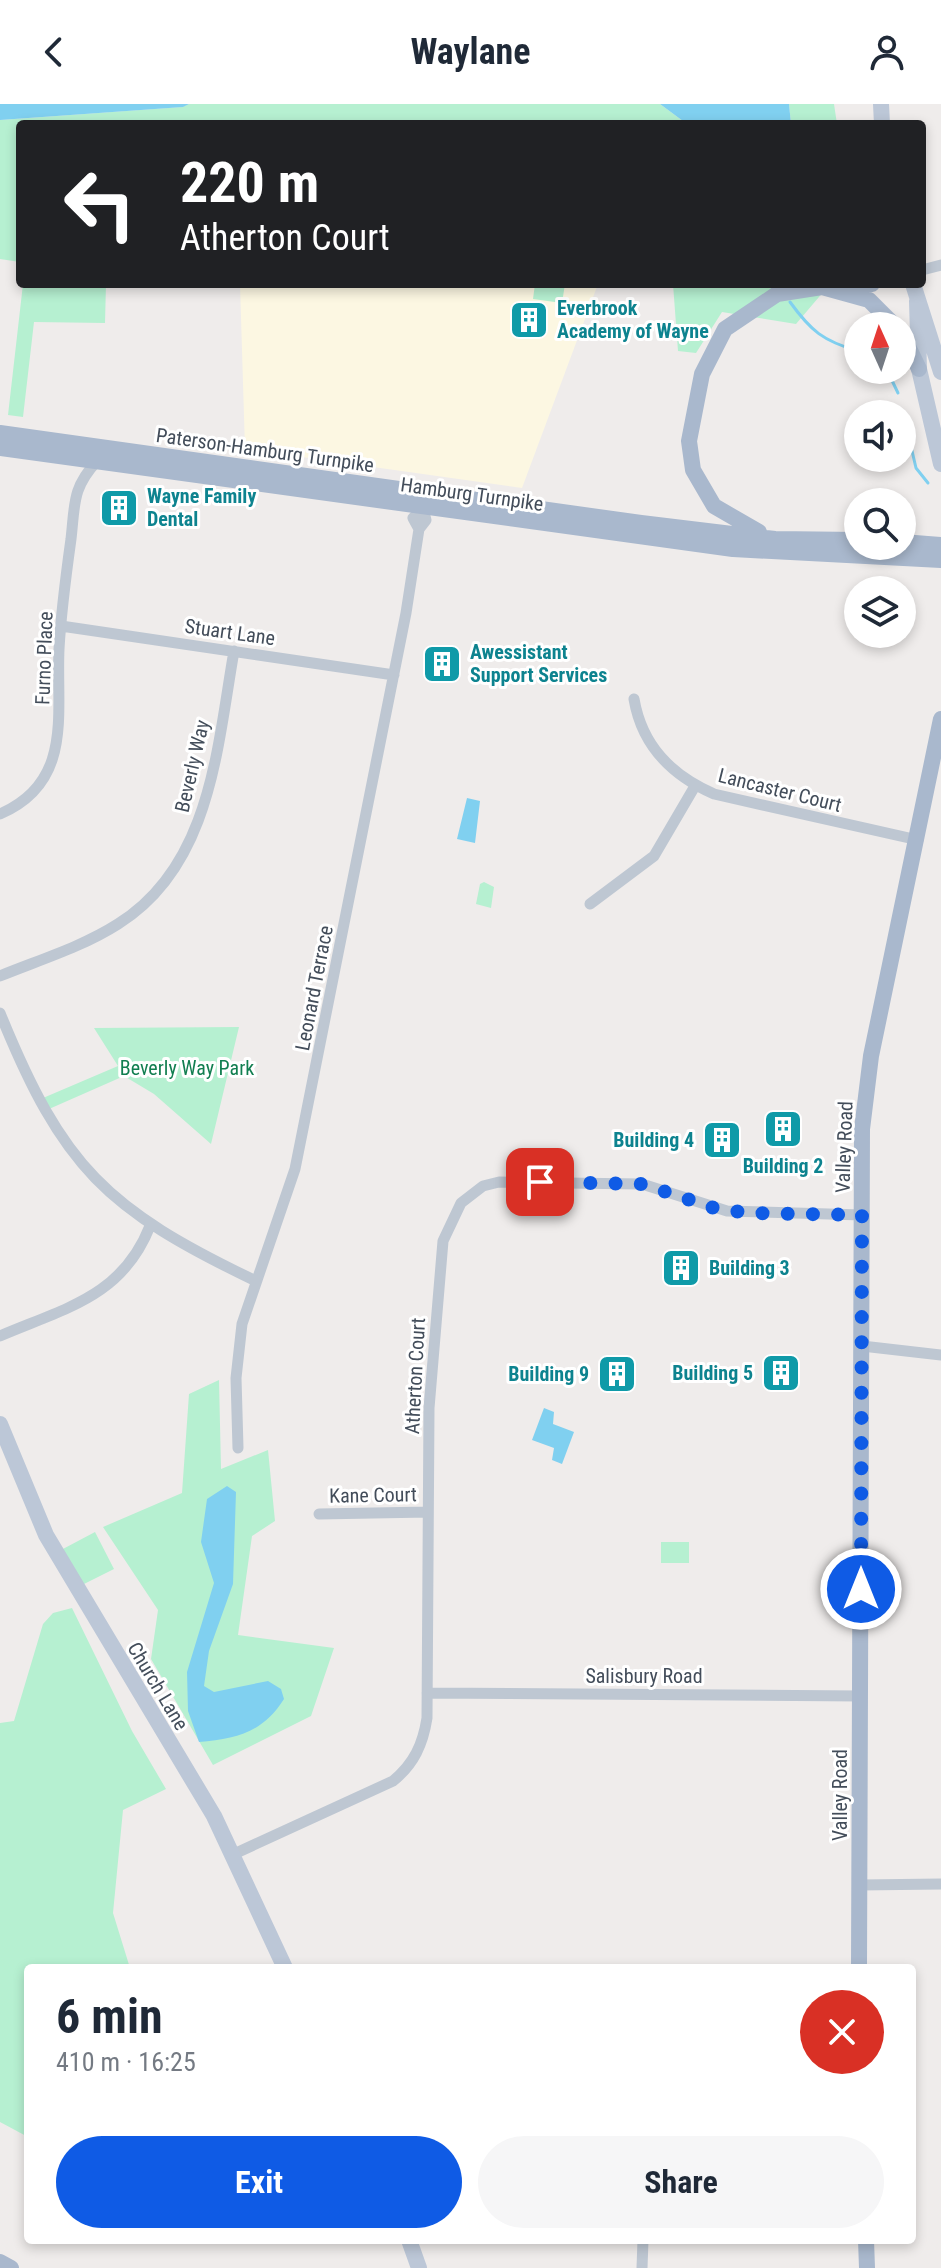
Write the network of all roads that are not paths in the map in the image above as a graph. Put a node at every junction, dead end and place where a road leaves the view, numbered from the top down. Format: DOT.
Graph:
graph roads {
  1 [pos="816,288"];
  2 [pos="826,288"];
  3 [pos="914,288"];
  4 [pos="917,301"];
  5 [pos="881,312"];
  6 [pos="916,363"];
  7 [pos="919,369"];
  8 [pos="941,372"];
  9 [pos="0,433"];
  10 [pos="0,448"];
  11 [pos="65,457"];
  12 [pos="97,461"];
  13 [pos="941,464"];
  14 [pos="79,481"];
  15 [pos="423,508"];
  16 [pos="775,539"];
  17 [pos="844,540"];
  18 [pos="916,543"];
  19 [pos="941,545"];
  20 [pos="941,560"];
  21 [pos="61,626"];
  22 [pos="234,651"];
  23 [pos="394,675"];
  24 [pos="634,699"];
  25 [pos="941,719"];
  26 [pos="935,774"];
  27 [pos="695,786"];
  28 [pos="941,791"];
  29 [pos="925,801"];
  30 [pos="0,814"];
  31 [pos="918,840"];
  32 [pos="590,904"];
  33 [pos="0,976"];
  34 [pos="0,1013"];
  35 [pos="862,1215"];
  36 [pos="150,1226"];
  37 [pos="256,1281"];
  38 [pos="0,1336"];
  39 [pos="862,1346"];
  40 [pos="941,1355"];
  41 [pos="0,1424"];
  42 [pos="238,1448"];
  43 [pos="428,1512"];
  44 [pos="319,1514"];
  45 [pos="427,1693"];
  46 [pos="860,1696"];
  47 [pos="234,1854"];
  48 [pos="941,1884"];
  49 [pos="860,1885"];
  50 [pos="283,1964"];
  51 [pos="859,1964"];
  52 [pos="410,2244"];
  53 [pos="643,2244"];
  54 [pos="866,2244"];
  55 [pos="0,2262"];
  56 [pos="11,2268"];
  57 [pos="419,2268"];
  58 [pos="642,2268"];
  59 [pos="867,2268"];
  1 -- 16 [label="main road"];
  2 -- 5 [label="main road"];
  3 -- 4 [label="street"];
  4 -- 7 [label="street"];
  4 -- 8 [label="street"];
  6 -- 7 [label="main road"];
  7 -- 13 [label="street"];
  9 -- 16 [label="main road, Paterson-Hamburg Turnpike"];
  10 -- 11 [label="main road, Hamburg Turnpike"];
  11 -- 12 [label="main road, Hamburg Turnpike"];
  11 -- 14 [label="street"];
  12 -- 14 [label="street"];
  12 -- 15 [label="main road, Hamburg Turnpike"];
  14 -- 21 [label="street, Furno Place"];
  15 -- 20 [label="main road, Hamburg Turnpike"];
  15 -- 23 [label="street, Leonard Terrace"];
  16 -- 17 [label="main road, Paterson-Hamburg Turnpike"];
  18 -- 19 [label="main road"];
  21 -- 22 [label="street, Stuart Lane"];
  21 -- 30 [label="street, Furno Place"];
  22 -- 23 [label="street, Stuart Lane"];
  22 -- 33 [label="street, Beverly Way"];
  23 -- 37 [label="street, Leonard Terrace"];
  24 -- 27 [label="street, Lancaster Court"];
  25 -- 26 [label="main road, Valley Road"];
  26 -- 29 [label="main road, Valley Road"];
  27 -- 31 [label="street, Lancaster Court"];
  27 -- 32 [label="street"];
  28 -- 29 [label="main road"];
  29 -- 31 [label="main road, Valley Road"];
  31 -- 35 [label="main road, Valley Road"];
  34 -- 36 [label="street"];
  35 -- 39 [label="main road, Valley Road"];
  35 -- 43 [label="street, Atherton Court"];
  36 -- 37 [label="street"];
  36 -- 38 [label="street"];
  37 -- 42 [label="street, Leonard Terrace"];
  39 -- 40 [label="street"];
  39 -- 46 [label="main road, Valley Road"];
  41 -- 47 [label="street, Church Lane"];
  43 -- 44 [label="street, Kane Court"];
  43 -- 45 [label="street, Atherton Court"];
  45 -- 46 [label="street, Salisbury Road"];
  45 -- 47 [label="street, Atherton Court"];
  46 -- 49 [label="main road, Valley Road"];
  47 -- 50 [label="street, Church Lane"];
  48 -- 49 [label="street"];
  49 -- 51 [label="main road, Valley Road"];
  52 -- 57 [label="street"];
  53 -- 58 [label="street"];
  54 -- 59 [label="main road"];
  55 -- 56 [label="main road"];
}
